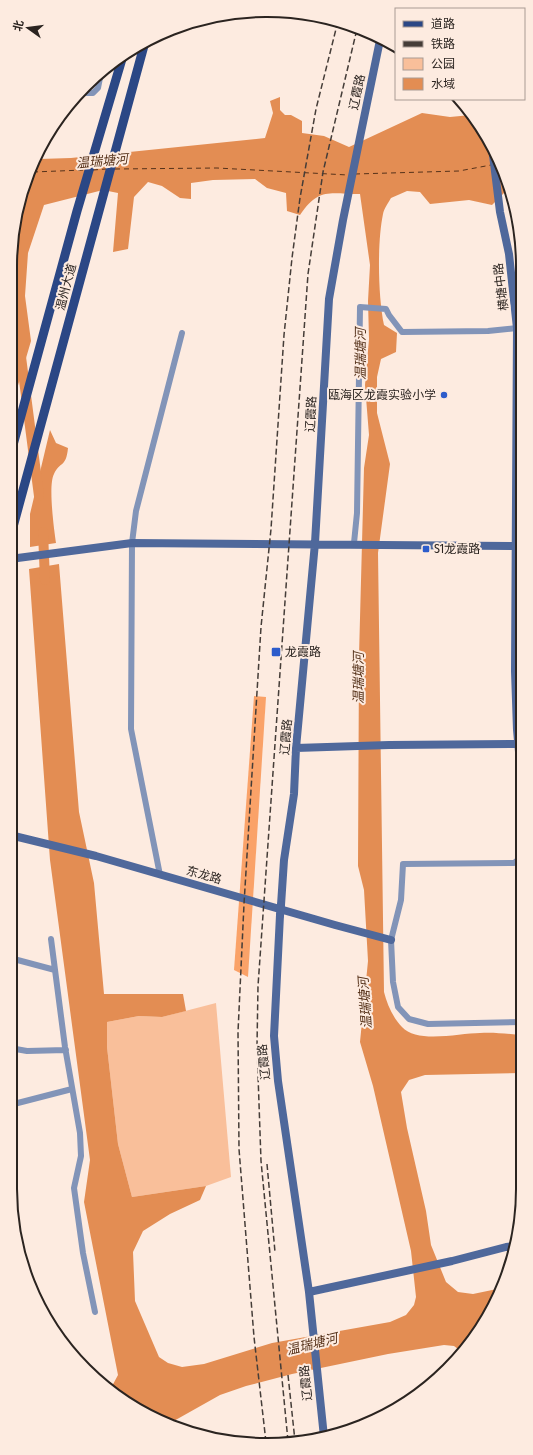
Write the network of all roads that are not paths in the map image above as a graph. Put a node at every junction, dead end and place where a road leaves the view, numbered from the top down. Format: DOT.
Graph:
graph roads {
  1 [pos="379,44"];
  2 [pos="143,50"];
  3 [pos="120,65"];
  4 [pos="99,81"];
  5 [pos="87,93"];
  6 [pos="494,165"];
  7 [pos="516,306"];
  8 [pos="516,328"];
  9 [pos="182,334"];
  10 [pos="17,431"];
  11 [pos="17,513"];
  12 [pos="132,543"];
  13 [pos="315,543"];
  14 [pos="354,544"];
  15 [pos="516,546"];
  16 [pos="17,558"];
  17 [pos="516,640"];
  18 [pos="516,684"];
  19 [pos="296,748"];
  20 [pos="516,748"];
  21 [pos="17,837"];
  22 [pos="516,862"];
  23 [pos="160,874"];
  24 [pos="51,939"];
  25 [pos="389,939"];
  26 [pos="17,960"];
  27 [pos="55,970"];
  28 [pos="516,1022"];
  29 [pos="17,1049"];
  30 [pos="66,1050"];
  31 [pos="72,1089"];
  32 [pos="17,1103"];
  33 [pos="509,1247"];
  34 [pos="309,1292"];
  35 [pos="95,1312"];
  36 [pos="323,1431"];
  1 -- 13 [label="street, 辽霞路"];
  2 -- 11 [label="main road, 温州大道"];
  3 -- 10 [label="main road, 温州大道"];
  4 -- 5 [label="street"];
  6 -- 7 [label="street, 横塘中路"];
  8 -- 14 [label="street"];
  9 -- 12 [label="street"];
  12 -- 13 [label="street"];
  12 -- 16 [label="street"];
  12 -- 23 [label="street"];
  13 -- 14 [label="street"];
  13 -- 19 [label="street, 辽霞路"];
  14 -- 15 [label="street"];
  17 -- 18 [label="street, 横塘中路"];
  19 -- 20 [label="street"];
  19 -- 34 [label="street, 辽霞路, bridge"];
  21 -- 23 [label="street, 东龙路"];
  22 -- 25 [label="street"];
  23 -- 25 [label="street, 东龙路"];
  24 -- 27 [label="street"];
  25 -- 28 [label="street"];
  26 -- 27 [label="street"];
  27 -- 30 [label="street"];
  29 -- 30 [label="street"];
  30 -- 31 [label="street"];
  31 -- 32 [label="street"];
  31 -- 35 [label="street"];
  33 -- 34 [label="street"];
  34 -- 36 [label="street, 辽霞路"];
}
